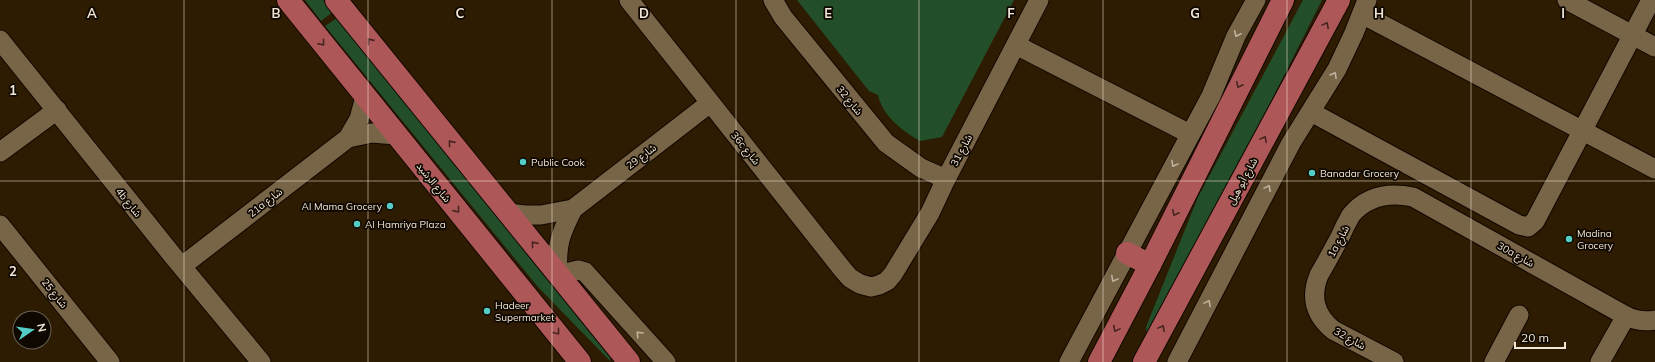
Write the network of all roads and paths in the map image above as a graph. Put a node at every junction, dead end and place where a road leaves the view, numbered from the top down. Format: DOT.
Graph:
graph roads {
  1 [pos="288,0"];
  2 [pos="336,0"];
  3 [pos="629,0"];
  4 [pos="773,0"];
  5 [pos="1039,0"];
  6 [pos="1256,0"];
  7 [pos="1283,0"];
  8 [pos="1339,0"];
  9 [pos="1567,0"];
  10 [pos="1651,0"];
  11 [pos="1365,7"];
  12 [pos="1632,35"];
  13 [pos="0,40"];
  14 [pos="1016,45"];
  15 [pos="1655,47"];
  16 [pos="365,97"];
  17 [pos="710,103"];
  18 [pos="57,110"];
  19 [pos="1311,112"];
  20 [pos="1582,130"];
  21 [pos="1190,134"];
  22 [pos="396,135"];
  23 [pos="348,138"];
  24 [pos="0,152"];
  25 [pos="1655,169"];
  26 [pos="946,179"];
  27 [pos="1385,194"];
  28 [pos="573,209"];
  29 [pos="508,213"];
  30 [pos="0,225"];
  31 [pos="1127,253"];
  32 [pos="1150,265"];
  33 [pos="182,266"];
  34 [pos="558,274"];
  35 [pos="871,287"];
  36 [pos="1315,305"];
  37 [pos="1518,315"];
  38 [pos="1626,316"];
  39 [pos="1650,321"];
  40 [pos="110,362"];
  41 [pos="261,362"];
  42 [pos="580,362"];
  43 [pos="629,362"];
  44 [pos="666,362"];
  45 [pos="1069,362"];
  46 [pos="1099,362"];
  47 [pos="1144,362"];
  48 [pos="1177,362"];
  49 [pos="1394,362"];
  50 [pos="1494,362"];
  51 [pos="1600,362"];
  1 -- 16 [label="main road, شارع الرشيد, one-way"];
  29 -- 2 [label="main road, one-way"];
  3 -- 17 [label="street, 36c شارع"];
  4 -- 26 [label="street, شارع 32"];
  5 -- 14 [label="street, شارع 31"];
  6 -- 21 [label="street, one-way"];
  7 -- 32 [label="main road, one-way"];
  47 -- 8 [label="main road, شارع أبو هيل, one-way"];
  9 -- 12 [label="street"];
  10 -- 12 [label="street"];
  19 -- 11 [label="street, one-way"];
  11 -- 20 [label="street"];
  12 -- 15 [label="street"];
  12 -- 20 [label="street"];
  13 -- 18 [label="street, 4b شارع"];
  14 -- 21 [label="street"];
  14 -- 26 [label="street, شارع 31"];
  16 -- 22 [label="main road, شارع الرشيد"];
  16 -- 23 [label="street, 21a شارع"];
  17 -- 28 [label="street, شارع 29"];
  17 -- 35 [label="street, 36c شارع"];
  18 -- 24 [label="street"];
  18 -- 33 [label="street, 4b شارع"];
  19 -- 20 [label="street"];
  48 -- 19 [label="street, one-way"];
  20 -- 25 [label="street"];
  21 -- 31 [label="street, one-way"];
  22 -- 23 [label="street, 21a شارع"];
  22 -- 42 [label="main road, شارع الرشيد, one-way"];
  23 -- 33 [label="street, 21a شارع"];
  26 -- 35 [label="street, شارع 31"];
  27 -- 36 [label="street, 1a شارع"];
  27 -- 38 [label="street, 30a شارع"];
  28 -- 29 [label="street, شارع 29"];
  28 -- 34 [label="street, شارع 29"];
  34 -- 29 [label="main road, one-way"];
  30 -- 40 [label="street, شارع 25"];
  31 -- 32 [label="main road"];
  31 -- 45 [label="street, one-way"];
  32 -- 46 [label="main road, one-way"];
  33 -- 41 [label="street, 4b شارع"];
  34 -- 43 [label="main road"];
  44 -- 34 [label="street, one-way"];
  36 -- 49 [label="street, شارع 32"];
  37 -- 50 [label="street"];
  38 -- 39 [label="street, 30a شارع"];
  38 -- 51 [label="street"];
}
